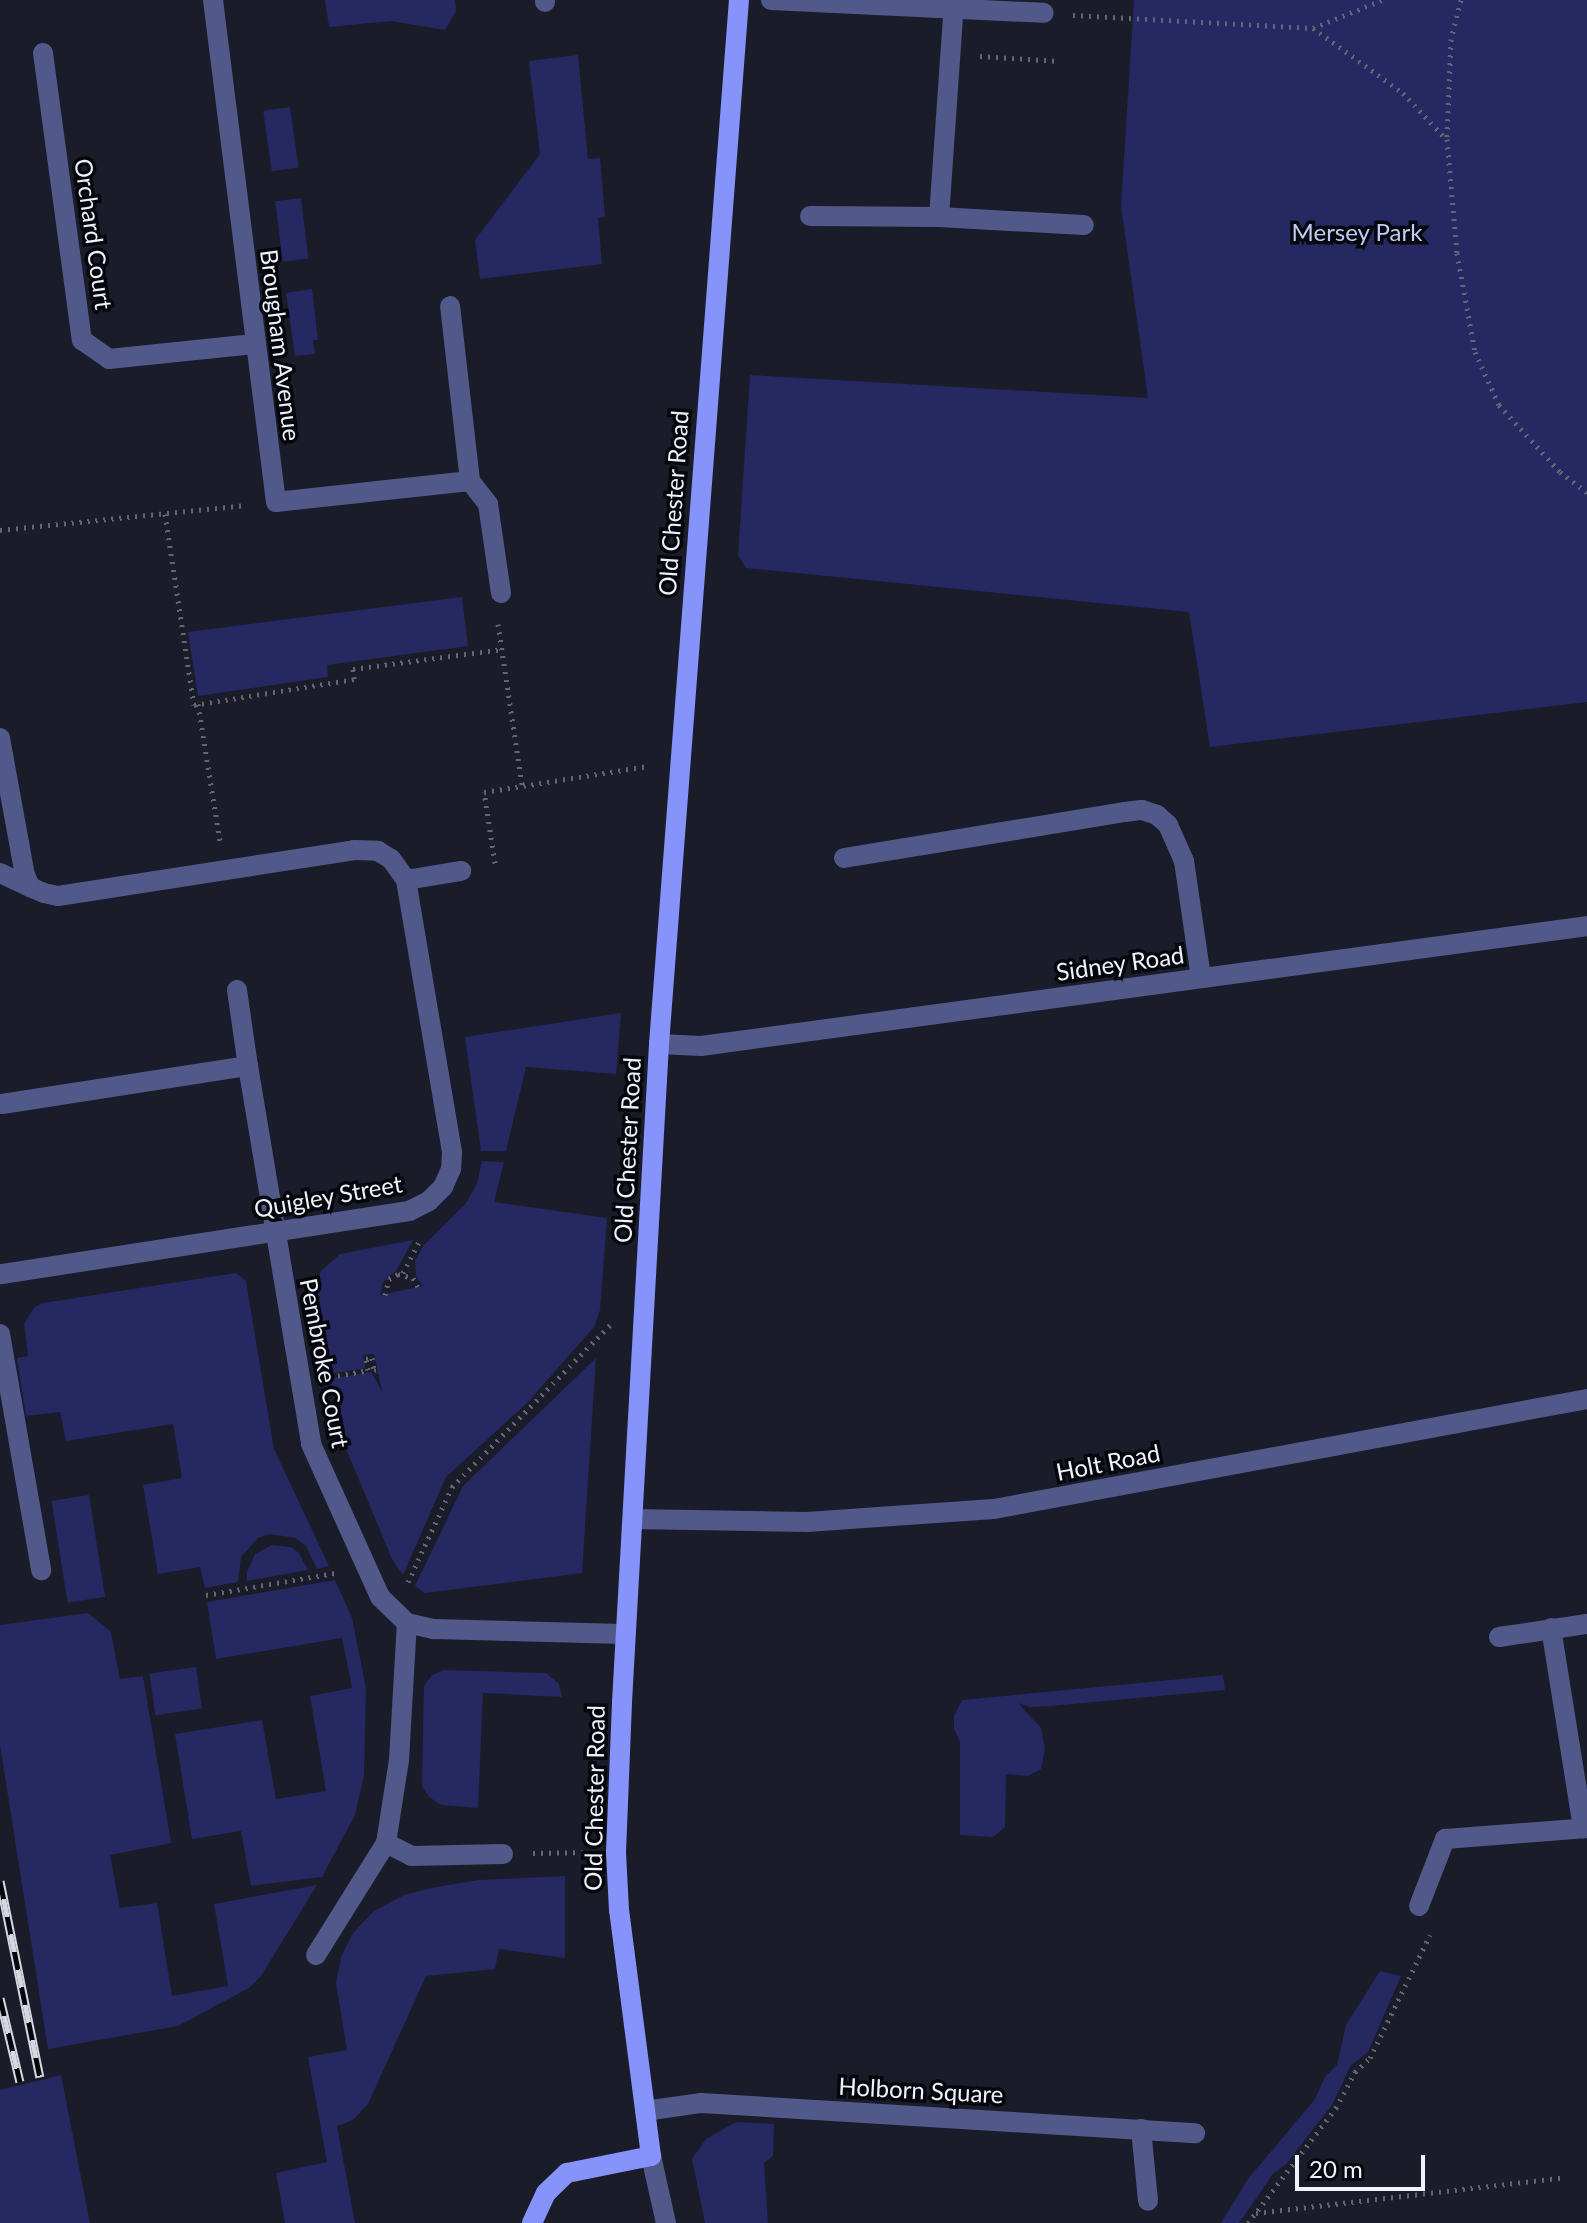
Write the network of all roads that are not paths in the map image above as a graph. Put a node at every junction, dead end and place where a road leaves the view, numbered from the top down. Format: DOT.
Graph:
graph roads {
  1 [pos="213,0"];
  2 [pos="739,0"];
  3 [pos="771,0"];
  4 [pos="953,4"];
  5 [pos="1044,13"];
  6 [pos="43,53"];
  7 [pos="810,216"];
  8 [pos="939,217"];
  9 [pos="1084,225"];
  10 [pos="450,306"];
  11 [pos="254,344"];
  12 [pos="470,481"];
  13 [pos="501,593"];
  14 [pos="0,738"];
  15 [pos="844,858"];
  16 [pos="461,871"];
  17 [pos="0,873"];
  18 [pos="406,880"];
  19 [pos="30,887"];
  20 [pos="1587,926"];
  21 [pos="1201,978"];
  22 [pos="237,990"];
  23 [pos="659,1044"];
  24 [pos="248,1066"];
  25 [pos="2,1104"];
  26 [pos="273,1233"];
  27 [pos="0,1274"];
  28 [pos="0,1334"];
  29 [pos="1587,1399"];
  30 [pos="633,1519"];
  31 [pos="41,1570"];
  32 [pos="400,1618"];
  33 [pos="1587,1624"];
  34 [pos="1551,1628"];
  35 [pos="624,1634"];
  36 [pos="1499,1637"];
  37 [pos="1585,1828"];
  38 [pos="386,1843"];
  39 [pos="503,1854"];
  40 [pos="1419,1906"];
  41 [pos="316,1955"];
  42 [pos="645,2111"];
  43 [pos="1141,2129"];
  44 [pos="1195,2133"];
  45 [pos="651,2156"];
  46 [pos="1148,2201"];
  47 [pos="532,2223"];
  48 [pos="666,2223"];
  1 -- 11 [label="street, Brougham Avenue"];
  2 -- 23 [label="main road, Old Chester Road"];
  3 -- 4 [label="street"];
  4 -- 5 [label="street"];
  4 -- 8 [label="street"];
  6 -- 11 [label="street, Orchard Court"];
  7 -- 8 [label="street"];
  8 -- 9 [label="street"];
  10 -- 12 [label="street"];
  11 -- 12 [label="street, Brougham Avenue"];
  12 -- 13 [label="street"];
  14 -- 19 [label="street"];
  15 -- 21 [label="street"];
  16 -- 18 [label="street"];
  17 -- 19 [label="street"];
  18 -- 19 [label="street"];
  18 -- 26 [label="street, Quigley Street"];
  20 -- 21 [label="street, Sidney Road"];
  21 -- 23 [label="street, Sidney Road"];
  22 -- 24 [label="street, Pembroke Court"];
  23 -- 30 [label="main road, Old Chester Road"];
  24 -- 25 [label="street"];
  24 -- 26 [label="street, Pembroke Court"];
  26 -- 27 [label="street, Quigley Street"];
  26 -- 32 [label="street, Pembroke Court"];
  28 -- 31 [label="street"];
  29 -- 30 [label="street, Holt Road"];
  30 -- 35 [label="main road, Old Chester Road"];
  32 -- 35 [label="street"];
  32 -- 38 [label="street"];
  33 -- 34 [label="street"];
  34 -- 36 [label="street"];
  34 -- 37 [label="street"];
  35 -- 42 [label="main road, Old Chester Road"];
  37 -- 40 [label="street"];
  38 -- 39 [label="street"];
  38 -- 41 [label="street"];
  42 -- 43 [label="street, Holborn Square"];
  42 -- 45 [label="main road, Old Chester Road"];
  43 -- 44 [label="street, Holborn Square"];
  43 -- 46 [label="street"];
  45 -- 47 [label="main road"];
  45 -- 48 [label="street"];
}
